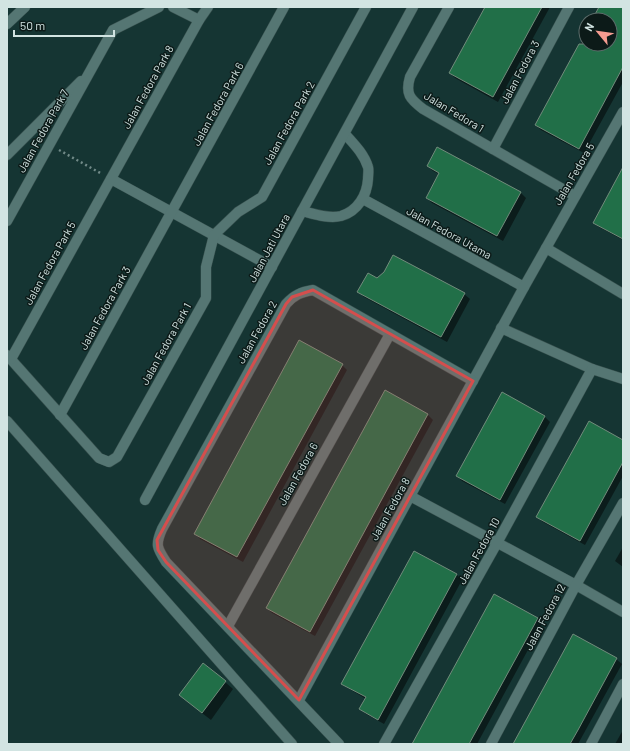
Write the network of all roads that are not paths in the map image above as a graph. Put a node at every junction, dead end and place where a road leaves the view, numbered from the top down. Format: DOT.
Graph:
graph roads {
  1 [pos="25,7"];
  2 [pos="159,7"];
  3 [pos="173,7"];
  4 [pos="208,7"];
  5 [pos="284,7"];
  6 [pos="366,7"];
  7 [pos="413,7"];
  8 [pos="449,7"];
  9 [pos="569,7"];
  10 [pos="199,20"];
  11 [pos="7,24"];
  12 [pos="89,73"];
  13 [pos="623,112"];
  14 [pos="345,134"];
  15 [pos="493,149"];
  16 [pos="7,155"];
  17 [pos="111,179"];
  18 [pos="575,196"];
  19 [pos="363,199"];
  20 [pos="302,211"];
  21 [pos="172,212"];
  22 [pos="7,221"];
  23 [pos="214,235"];
  24 [pos="546,248"];
  25 [pos="272,267"];
  26 [pos="524,288"];
  27 [pos="623,294"];
  28 [pos="501,328"];
  29 [pos="390,334"];
  30 [pos="9,357"];
  31 [pos="592,369"];
  32 [pos="623,379"];
  33 [pos="473,381"];
  34 [pos="60,415"];
  35 [pos="7,421"];
  36 [pos="410,496"];
  37 [pos="145,500"];
  38 [pos="623,503"];
  39 [pos="497,542"];
  40 [pos="576,585"];
  41 [pos="623,612"];
  42 [pos="228,626"];
  43 [pos="623,684"];
  44 [pos="299,700"];
  45 [pos="292,744"];
  46 [pos="340,744"];
  47 [pos="384,744"];
  48 [pos="491,744"];
  49 [pos="591,744"];
  1 -- 11 [label="street"];
  2 -- 12 [label="street, Jalan Fedora Park 7"];
  3 -- 10 [label="street"];
  4 -- 10 [label="street, Jalan Fedora Park 8"];
  5 -- 21 [label="street, Jalan Fedora Park 6"];
  6 -- 23 [label="street, Jalan Fedora Park 2"];
  7 -- 14 [label="street, Jalan Jati Utara"];
  8 -- 15 [label="street, Jalan Fedora 1"];
  9 -- 15 [label="street, Jalan Fedora 3"];
  10 -- 17 [label="street, Jalan Fedora Park 8"];
  12 -- 16 [label="street, Jalan Fedora Park 7"];
  12 -- 22 [label="street, Jalan Fedora Park 7"];
  13 -- 18 [label="street, Jalan Fedora 5"];
  14 -- 19 [label="street"];
  14 -- 20 [label="street, Jalan Jati Utara"];
  15 -- 18 [label="street, Jalan Fedora 1"];
  17 -- 21 [label="street"];
  17 -- 30 [label="street, Jalan Fedora Park 5"];
  18 -- 24 [label="street, Jalan Fedora 5"];
  19 -- 20 [label="street"];
  19 -- 26 [label="street, Jalan Fedora Utama"];
  20 -- 25 [label="street, Jalan Jati Utara"];
  21 -- 23 [label="street"];
  21 -- 34 [label="street, Jalan Fedora Park 3"];
  23 -- 25 [label="street"];
  23 -- 34 [label="street, Jalan Fedora Park 1"];
  24 -- 26 [label="street, Jalan Fedora 5"];
  24 -- 27 [label="street"];
  25 -- 37 [label="street, Jalan Jati Utara"];
  26 -- 28 [label="street, Jalan Fedora 8"];
  28 -- 31 [label="street"];
  28 -- 33 [label="street, Jalan Fedora 8"];
  29 -- 33 [label="street, Jalan Fedora 2"];
  29 -- 42 [label="street, Jalan Fedora 6"];
  29 -- 42 [label="street, Jalan Fedora 2"];
  30 -- 34 [label="street"];
  31 -- 32 [label="street"];
  31 -- 39 [label="street, Jalan Fedora 10"];
  33 -- 36 [label="street, Jalan Fedora 8"];
  35 -- 45 [label="street"];
  36 -- 39 [label="street"];
  36 -- 44 [label="street, Jalan Fedora 8"];
  38 -- 40 [label="street, Jalan Fedora 12"];
  39 -- 40 [label="street"];
  39 -- 47 [label="street, Jalan Fedora 10"];
  40 -- 41 [label="street"];
  40 -- 48 [label="street, Jalan Fedora 12"];
  42 -- 44 [label="street"];
  43 -- 49 [label="street"];
  44 -- 46 [label="street"];
}
